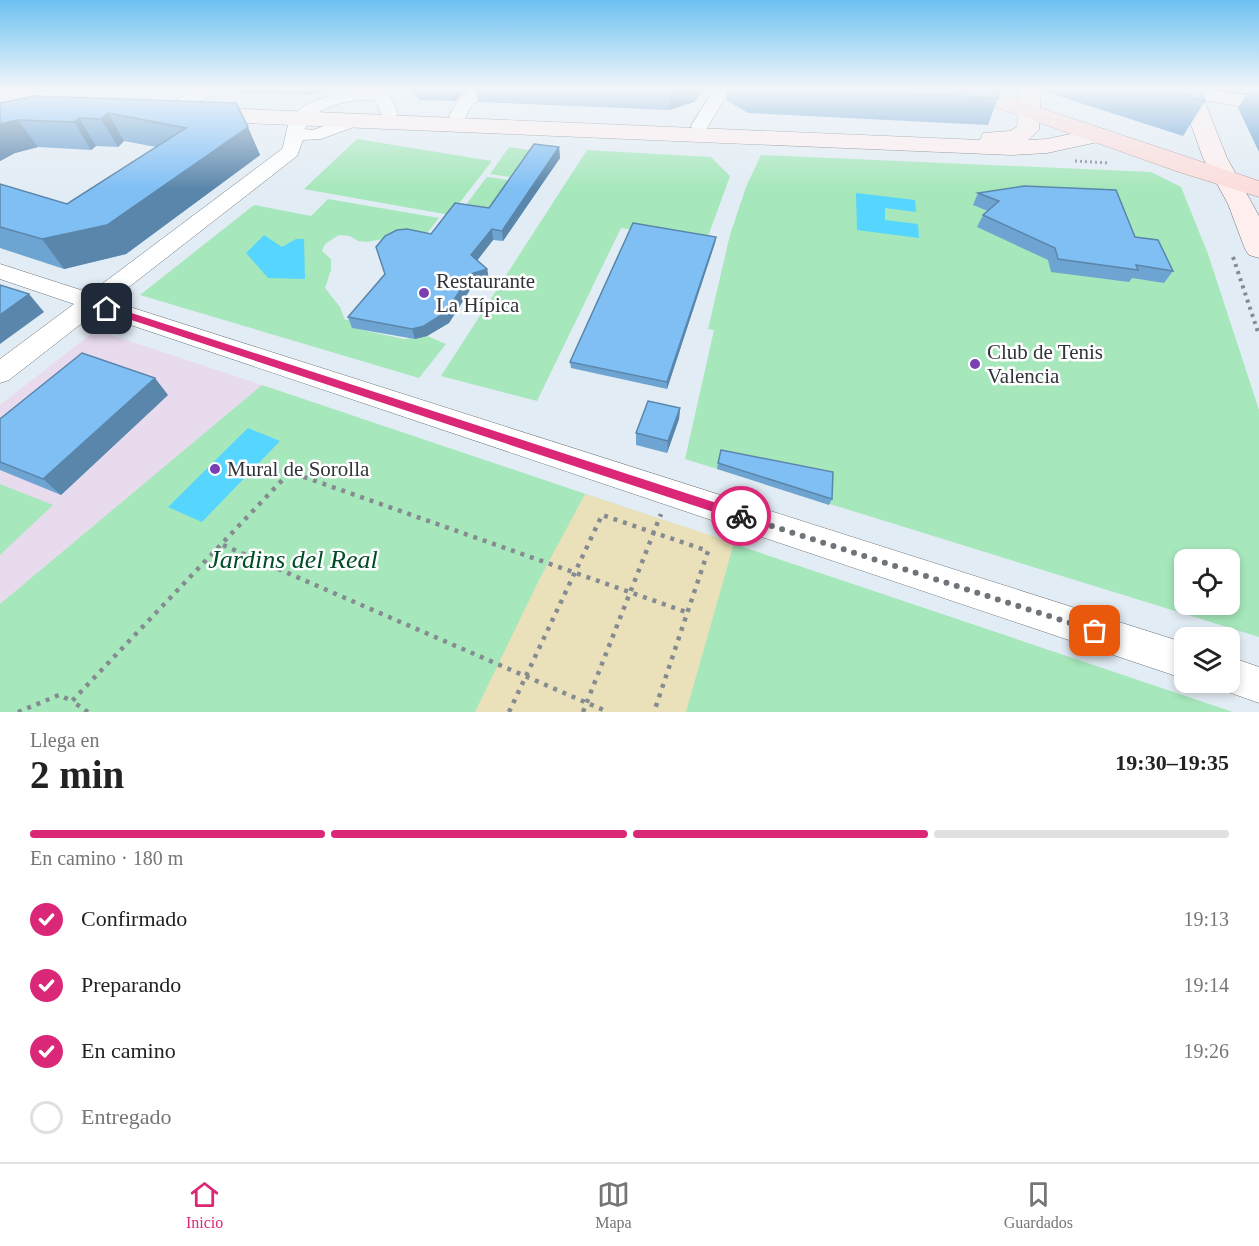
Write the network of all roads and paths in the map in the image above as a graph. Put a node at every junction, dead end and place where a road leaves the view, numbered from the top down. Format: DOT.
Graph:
graph roads {
  1 [pos="302,122"];
  2 [pos="434,122"];
  3 [pos="561,122"];
  4 [pos="702,122"];
  5 [pos="1030,122"];
  6 [pos="1075,122"];
  7 [pos="1093,122"];
  8 [pos="1199,122"];
  9 [pos="700,126"];
  10 [pos="673,129"];
  11 [pos="727,131"];
  12 [pos="1099,135"];
  13 [pos="1221,169"];
  14 [pos="1259,172"];
  15 [pos="1259,189"];
  16 [pos="1259,249"];
  17 [pos="1233,256"];
  18 [pos="0,271"];
  19 [pos="93,303"];
  20 [pos="1259,335"];
  21 [pos="0,373"];
  22 [pos="662,512"];
  23 [pos="654,532"];
  24 [pos="223,545"];
  25 [pos="574,573"];
  26 [pos="630,592"];
  27 [pos="686,612"];
  28 [pos="1174,657"];
  29 [pos="526,676"];
  30 [pos="1240,678"];
  31 [pos="1259,685"];
  32 [pos="72,701"];
  33 [pos="587,703"];
  34 [pos="18,712"];
  35 [pos="88,712"];
  36 [pos="509,712"];
  37 [pos="583,712"];
  38 [pos="608,712"];
  39 [pos="654,712"];
  1 -- 19 [label="street"];
  2 -- 10 [label="street"];
  3 -- 10 [label="street"];
  4 -- 9 [label="street"];
  5 -- 11 [label="street"];
  6 -- 12 [label="main road"];
  7 -- 13 [label="main road"];
  8 -- 13 [label="street"];
  9 -- 10 [label="street"];
  9 -- 11 [label="street"];
  10 -- 11 [label="street"];
  11 -- 12 [label="street"];
  12 -- 13 [label="main road"];
  13 -- 14 [label="main road"];
  13 -- 15 [label="main road"];
  13 -- 16 [label="street"];
  17 -- 20 [label="path"];
  18 -- 19 [label="street"];
  19 -- 21 [label="street"];
  19 -- 28 [label="street"];
  22 -- 23 [label="path"];
  23 -- 25 [label="path"];
  23 -- 26 [label="path"];
  23 -- 27 [label="path"];
  24 -- 25 [label="path"];
  24 -- 29 [label="path"];
  24 -- 32 [label="path"];
  25 -- 26 [label="path"];
  25 -- 29 [label="path"];
  26 -- 27 [label="path"];
  26 -- 33 [label="path"];
  27 -- 39 [label="path"];
  29 -- 33 [label="path"];
  29 -- 36 [label="path"];
  30 -- 31 [label="street"];
  32 -- 34 [label="path"];
  32 -- 35 [label="path"];
  33 -- 37 [label="path"];
  33 -- 38 [label="path"];
}
